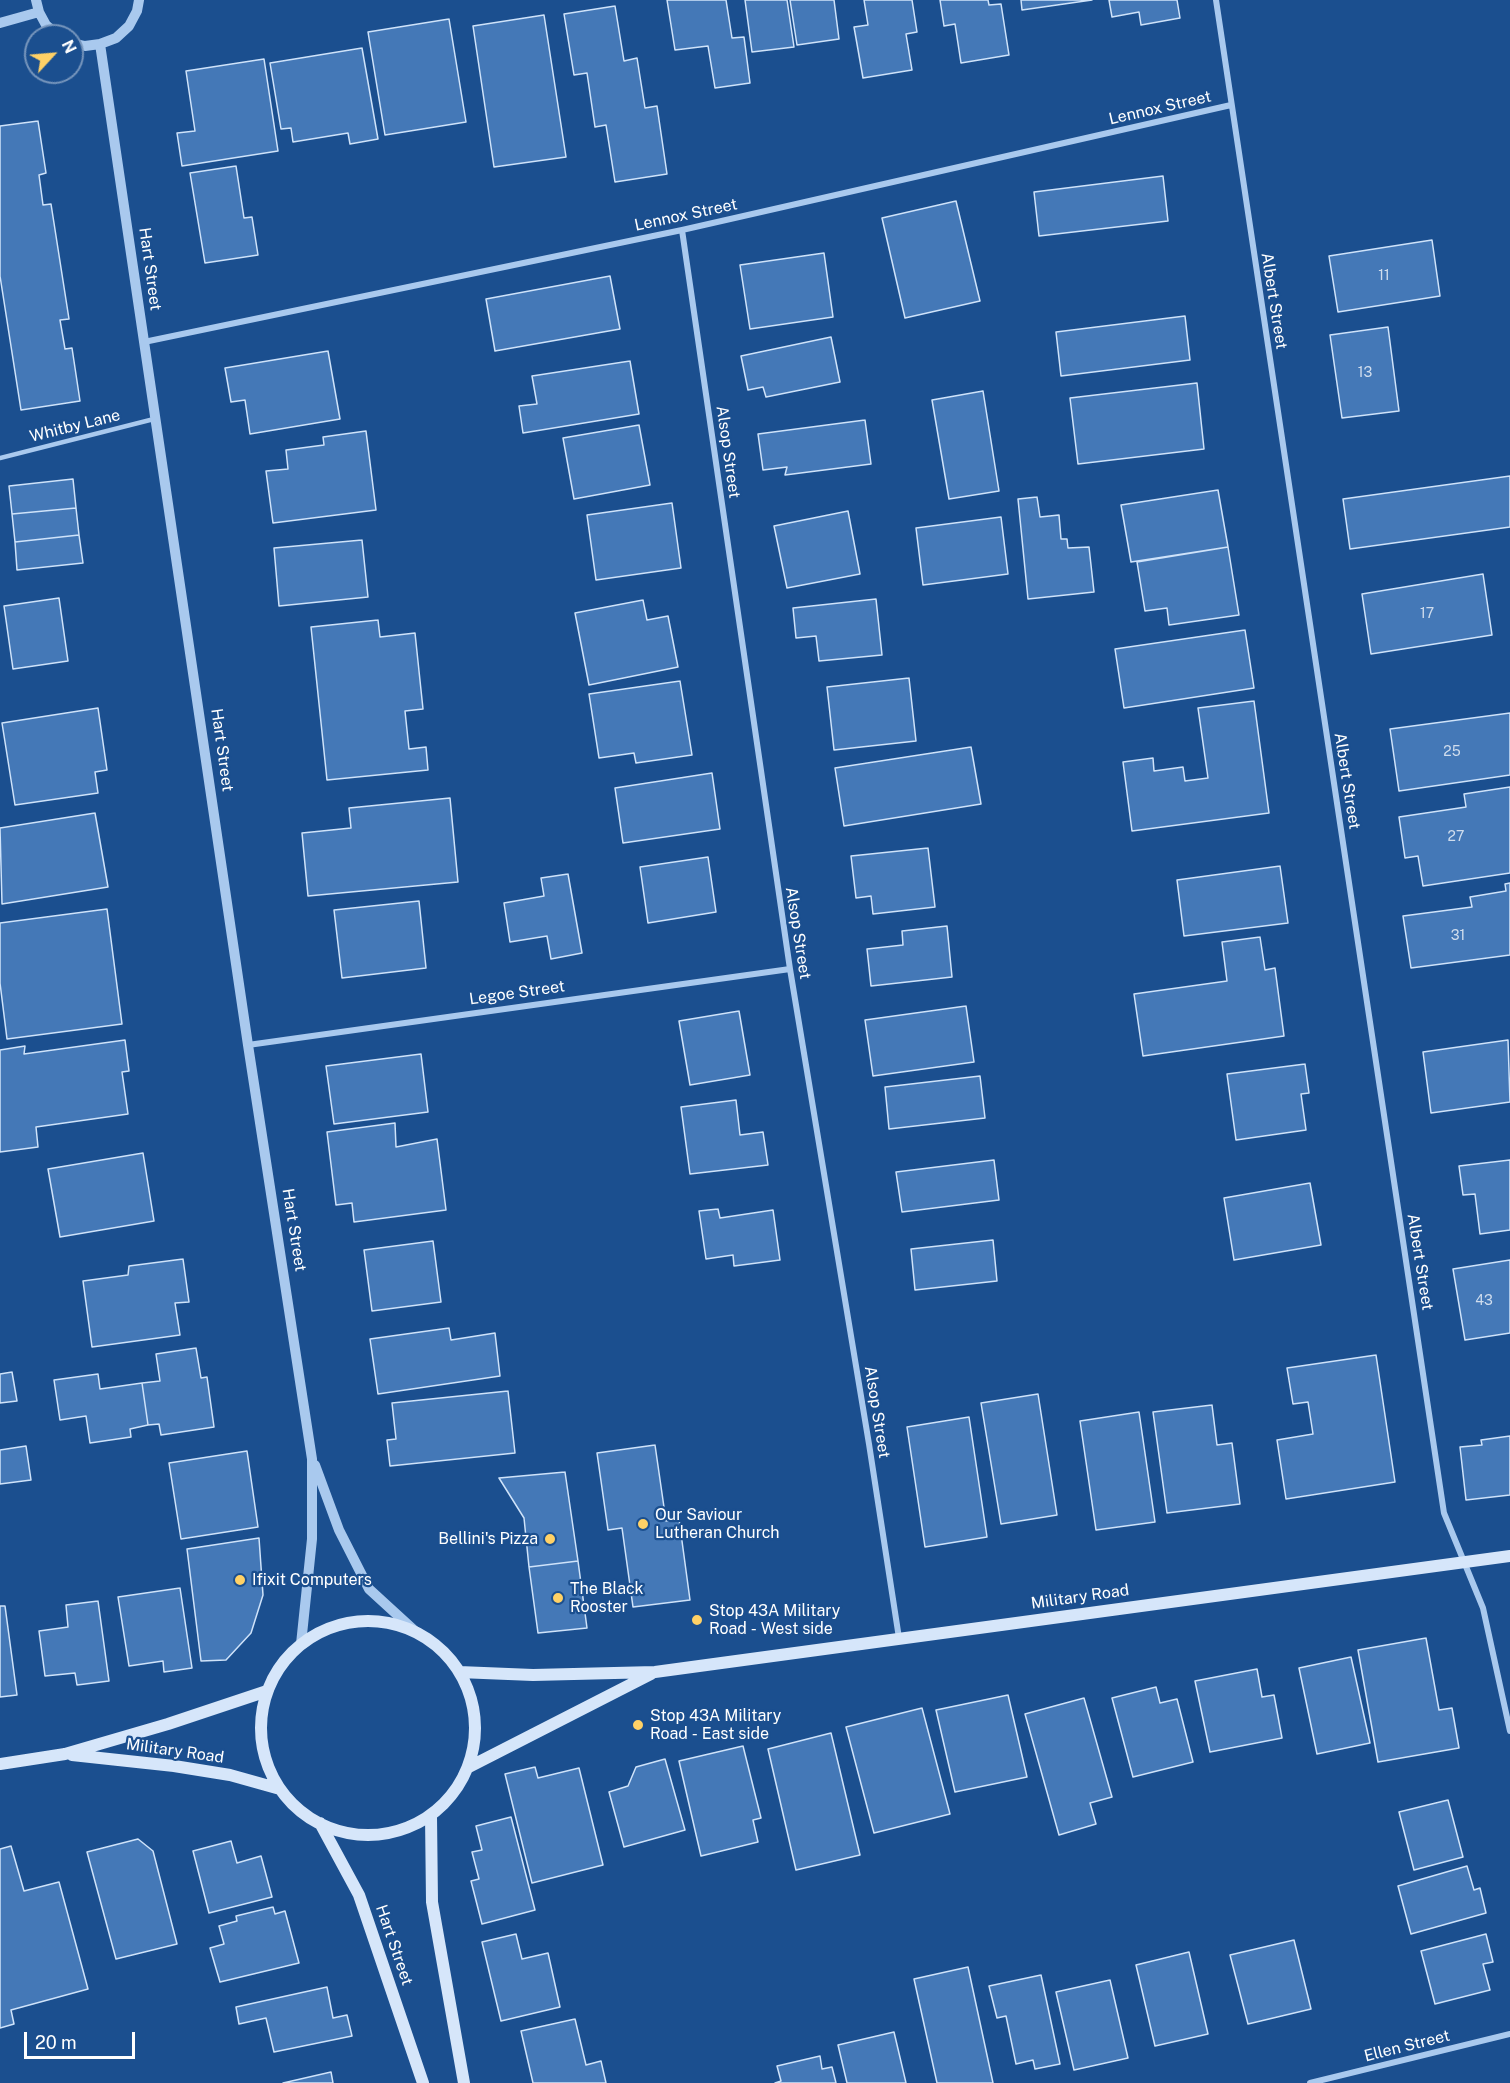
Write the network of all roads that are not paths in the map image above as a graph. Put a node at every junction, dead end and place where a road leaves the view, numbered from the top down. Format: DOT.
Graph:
graph roads {
  1 [pos="36,0"];
  2 [pos="139,0"];
  3 [pos="1216,0"];
  4 [pos="39,12"];
  5 [pos="0,23"];
  6 [pos="45,24"];
  7 [pos="100,44"];
  8 [pos="84,46"];
  9 [pos="1232,105"];
  10 [pos="682,230"];
  11 [pos="144,342"];
  12 [pos="156,418"];
  13 [pos="0,458"];
  14 [pos="790,969"];
  15 [pos="248,1045"];
  16 [pos="312,1459"];
  17 [pos="1510,1556"];
  18 [pos="1465,1562"];
  19 [pos="416,1632"];
  20 [pos="899,1638"];
  21 [pos="301,1644"];
  22 [pos="459,1672"];
  23 [pos="655,1672"];
  24 [pos="267,1691"];
  25 [pos="1510,1731"];
  26 [pos="65,1754"];
  27 [pos="0,1764"];
  28 [pos="468,1767"];
  29 [pos="279,1789"];
  30 [pos="431,1816"];
  31 [pos="320,1823"];
  32 [pos="1510,2034"];
  33 [pos="423,2083"];
  34 [pos="464,2083"];
  35 [pos="1310,2083"];
  1 -- 4 [label="street"];
  2 -- 7 [label="street"];
  3 -- 9 [label="street, Albert Street"];
  4 -- 5 [label="street"];
  4 -- 6 [label="street"];
  7 -- 8 [label="street"];
  7 -- 11 [label="street, Hart Street"];
  9 -- 10 [label="street, Lennox Street"];
  9 -- 18 [label="street, Albert Street"];
  10 -- 11 [label="street, Lennox Street"];
  10 -- 14 [label="street, Alsop Street"];
  11 -- 12 [label="street, Hart Street"];
  12 -- 13 [label="lane, Whitby Lane"];
  12 -- 15 [label="street, Hart Street"];
  14 -- 15 [label="street, Legoe Street"];
  14 -- 20 [label="street, Alsop Street"];
  15 -- 16 [label="street, Hart Street"];
  16 -- 19 [label="street, Hart Street"];
  16 -- 21 [label="street, Hart Street"];
  17 -- 18 [label="main road, Military Road"];
  18 -- 20 [label="main road, Military Road"];
  18 -- 25 [label="street, Albert Street"];
  19 -- 21 [label="main road"];
  19 -- 22 [label="main road"];
  20 -- 23 [label="main road, Military Road"];
  21 -- 24 [label="main road"];
  22 -- 23 [label="main road, Military Road"];
  22 -- 28 [label="main road"];
  23 -- 28 [label="main road, Military Road"];
  24 -- 26 [label="main road, Military Road"];
  24 -- 29 [label="main road"];
  26 -- 27 [label="main road, Military Road"];
  26 -- 29 [label="main road, Military Road"];
  28 -- 30 [label="main road"];
  29 -- 31 [label="main road"];
  30 -- 31 [label="main road"];
  30 -- 34 [label="main road"];
  31 -- 33 [label="main road, Hart Street"];
  32 -- 35 [label="street, Ellen Street"];
}
